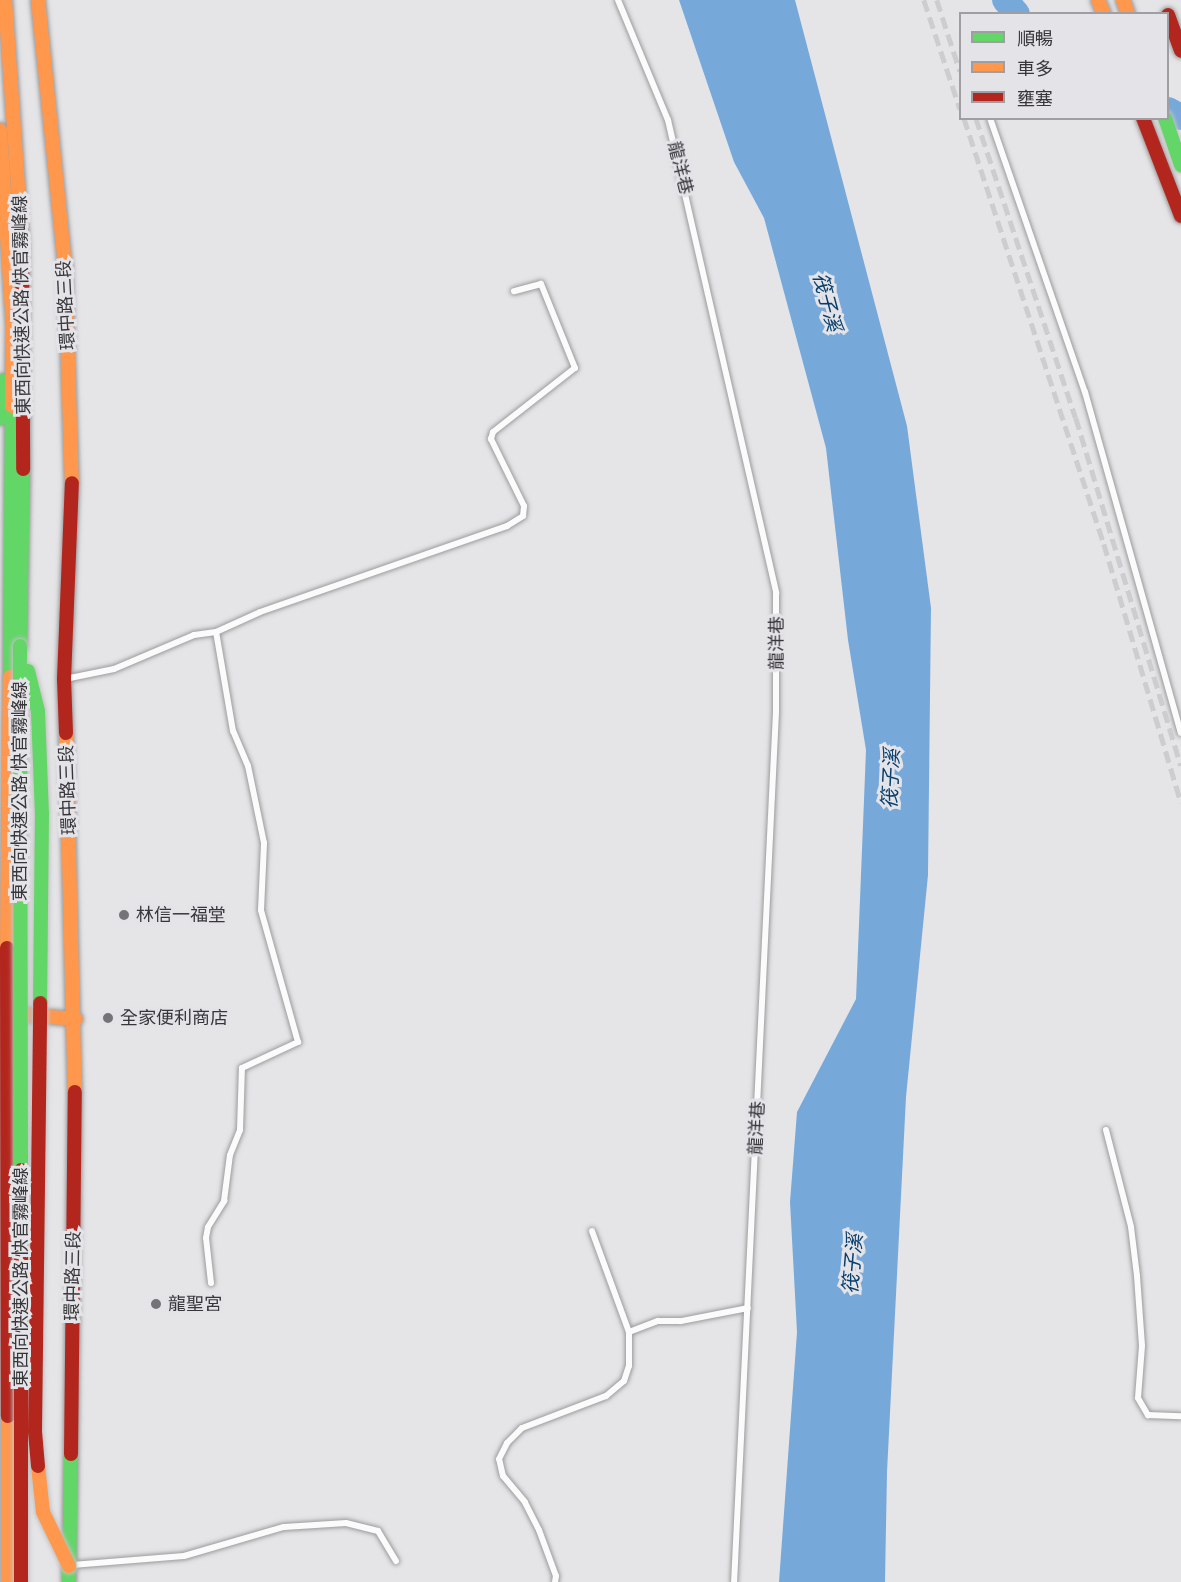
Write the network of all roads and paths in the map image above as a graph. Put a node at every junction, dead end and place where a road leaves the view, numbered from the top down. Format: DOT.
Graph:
graph roads {
  1 [pos="5,0"];
  2 [pos="38,0"];
  3 [pos="618,0"];
  4 [pos="1167,0"];
  5 [pos="1169,19"];
  6 [pos="1176,36"];
  7 [pos="1181,51"];
  8 [pos="991,120"];
  9 [pos="1145,120"];
  10 [pos="1147,120"];
  11 [pos="1166,120"];
  12 [pos="0,130"];
  13 [pos="1181,140"];
  14 [pos="1181,165"];
  15 [pos="1181,216"];
  16 [pos="0,269"];
  17 [pos="514,291"];
  18 [pos="0,418"];
  19 [pos="216,632"];
  20 [pos="20,646"];
  21 [pos="64,679"];
  22 [pos="1181,734"];
  23 [pos="4,1013"];
  24 [pos="76,1019"];
  25 [pos="1106,1130"];
  26 [pos="591,1231"];
  27 [pos="211,1283"];
  28 [pos="748,1308"];
  29 [pos="629,1332"];
  30 [pos="1181,1416"];
  31 [pos="396,1561"];
  32 [pos="69,1566"];
  33 [pos="8,1582"];
  34 [pos="21,1582"];
  35 [pos="69,1582"];
  36 [pos="555,1582"];
  37 [pos="734,1582"];
  1 -- 20 [label="main road, 東西向快速公路 快官霧峰線"];
  2 -- 21 [label="main road, 環中路三段"];
  3 -- 28 [label="lane, 龍洋巷"];
  4 -- 6 [label="main road"];
  5 -- 6 [label="main road"];
  6 -- 7 [label="main road"];
  8 -- 22 [label="lane"];
  9 -- 15 [label="main road"];
  10 -- 13 [label="lane"];
  11 -- 14 [label="main road, bridge"];
  12 -- 23 [label="main road"];
  16 -- 18 [label="main road"];
  17 -- 19 [label="lane"];
  19 -- 21 [label="lane"];
  19 -- 27 [label="lane"];
  20 -- 32 [label="main road, bridge"];
  20 -- 34 [label="main road, 東西向快速公路 快官霧峰線, bridge"];
  21 -- 24 [label="main road, 環中路三段"];
  23 -- 24 [label="main road"];
  23 -- 33 [label="main road"];
  24 -- 32 [label="main road, 環中路三段"];
  25 -- 30 [label="lane"];
  26 -- 29 [label="lane"];
  28 -- 29 [label="lane"];
  28 -- 37 [label="lane, 龍洋巷"];
  29 -- 36 [label="lane"];
  31 -- 32 [label="lane"];
  32 -- 35 [label="main road, 環中路三段"];
}
